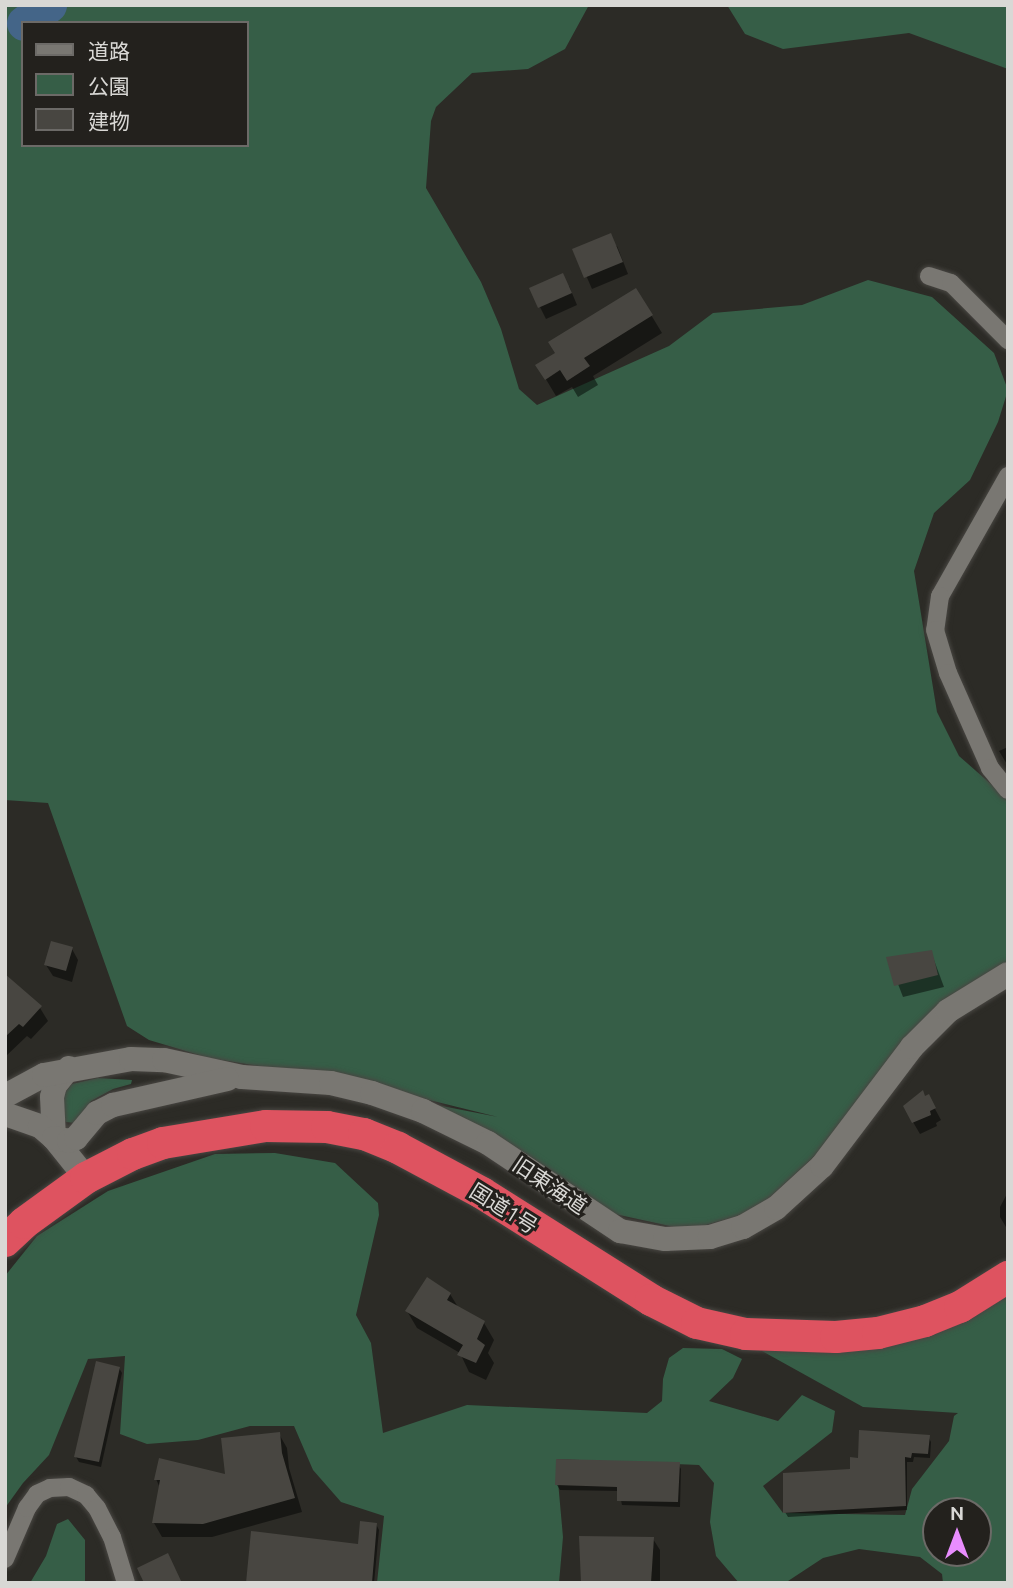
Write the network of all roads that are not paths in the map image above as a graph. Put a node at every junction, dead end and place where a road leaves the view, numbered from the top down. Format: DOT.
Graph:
graph roads {
  1 [pos="929,275"];
  2 [pos="1008,340"];
  3 [pos="1008,476"];
  4 [pos="1008,790"];
  5 [pos="1008,974"];
  6 [pos="131,1059"];
  7 [pos="69,1068"];
  8 [pos="242,1077"];
  9 [pos="5,1096"];
  10 [pos="145,1096"];
  11 [pos="5,1114"];
  12 [pos="72,1153"];
  13 [pos="5,1241"];
  14 [pos="1008,1277"];
  15 [pos="5,1559"];
  16 [pos="126,1583"];
  1 -- 2 [label="street"];
  3 -- 4 [label="street"];
  5 -- 8 [label="street, 旧東海道"];
  6 -- 7 [label="street, 旧東海道"];
  6 -- 8 [label="street, 旧東海道"];
  6 -- 10 [label="street"];
  7 -- 9 [label="street, 旧東海道"];
  7 -- 12 [label="street"];
  8 -- 10 [label="street"];
  10 -- 12 [label="street"];
  11 -- 12 [label="street"];
  12 -- 13 [label="highway, 国道1号"];
  12 -- 14 [label="highway, 国道1号"];
  15 -- 16 [label="street"];
}
